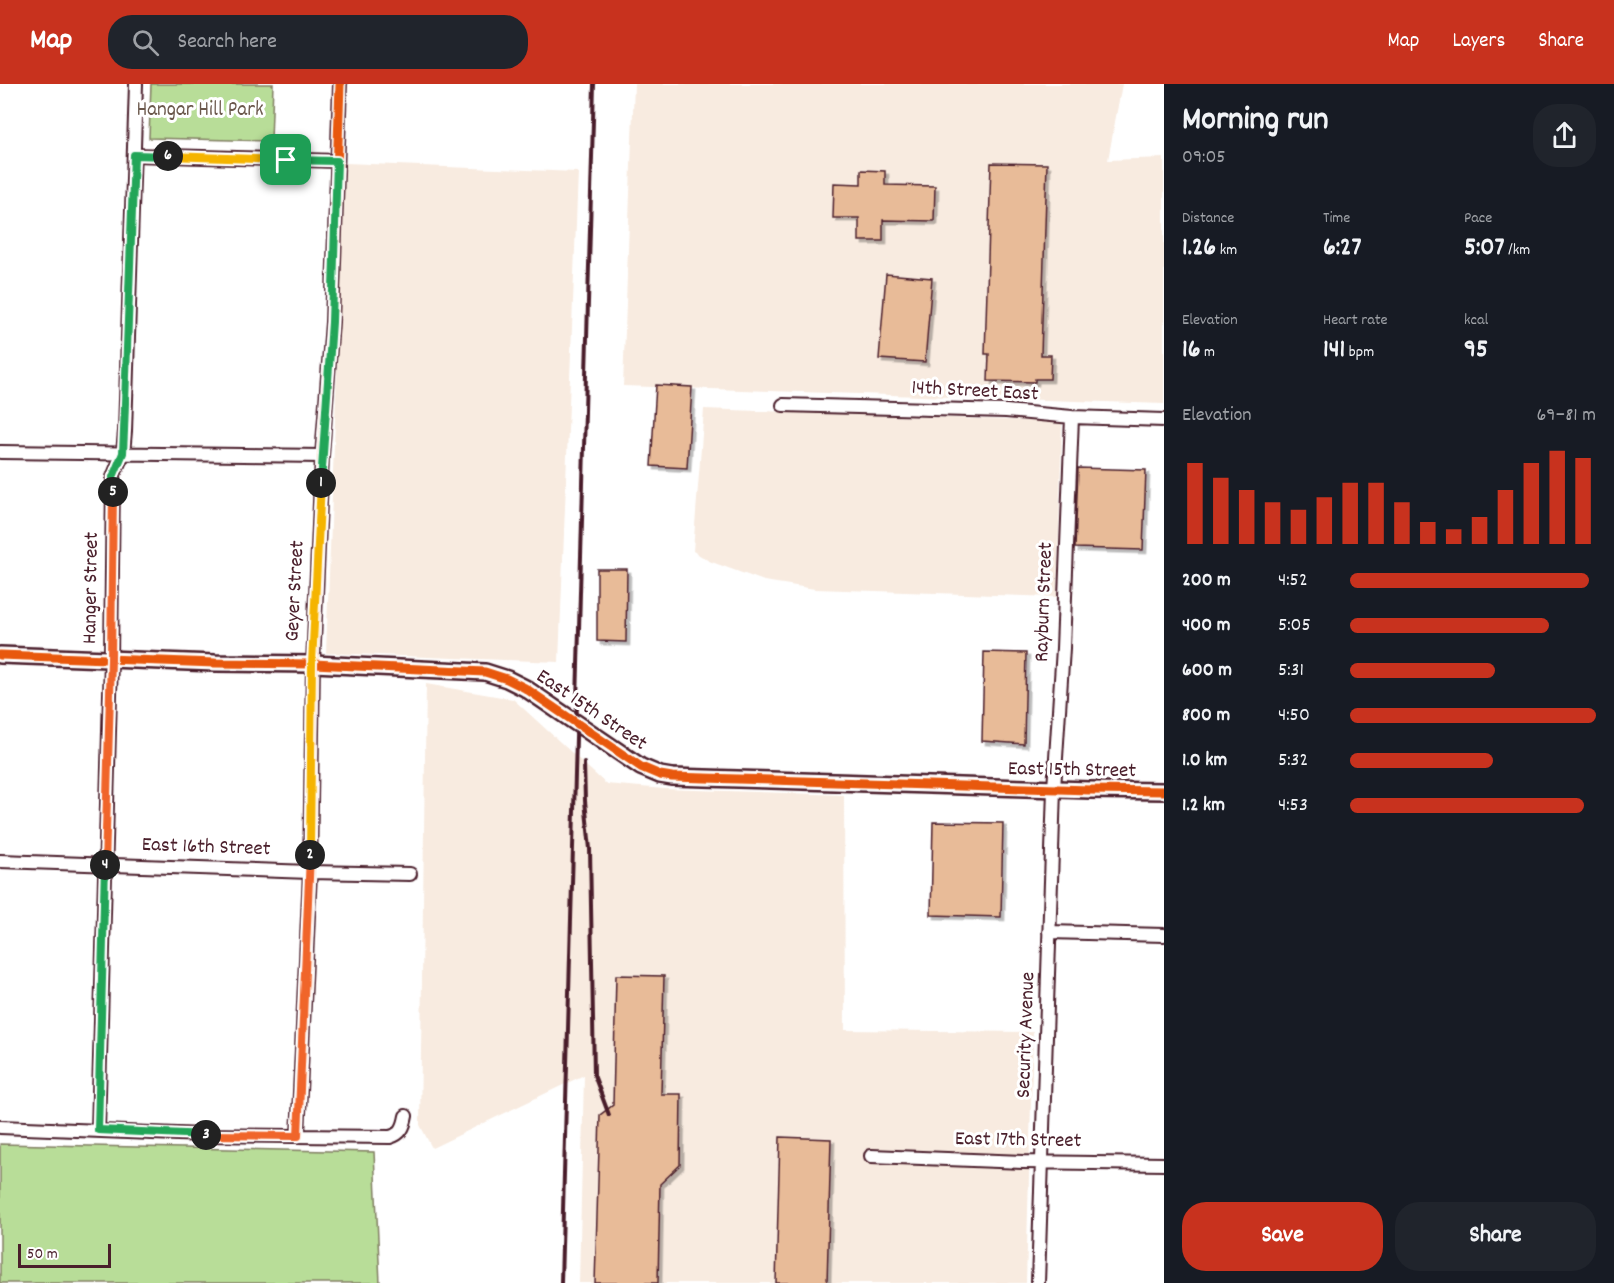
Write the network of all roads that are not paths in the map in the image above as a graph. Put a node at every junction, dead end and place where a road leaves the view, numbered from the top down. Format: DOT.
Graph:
graph roads {
  1 [pos="136,84"];
  2 [pos="340,84"];
  3 [pos="134,155"];
  4 [pos="337,161"];
  5 [pos="783,405"];
  6 [pos="1072,417"];
  7 [pos="1164,420"];
  8 [pos="0,452"];
  9 [pos="123,453"];
  10 [pos="322,456"];
  11 [pos="0,656"];
  12 [pos="111,659"];
  13 [pos="312,664"];
  14 [pos="1054,789"];
  15 [pos="1164,791"];
  16 [pos="0,861"];
  17 [pos="105,864"];
  18 [pos="310,872"];
  19 [pos="410,874"];
  20 [pos="1049,932"];
  21 [pos="1164,934"];
  22 [pos="406,1116"];
  23 [pos="0,1127"];
  24 [pos="98,1130"];
  25 [pos="298,1136"];
  26 [pos="871,1156"];
  27 [pos="1042,1162"];
  28 [pos="1164,1164"];
  29 [pos="1038,1283"];
  1 -- 3 [label="street, Hanger Street"];
  2 -- 4 [label="street, Geyer Street"];
  3 -- 4 [label="street"];
  3 -- 9 [label="street, Hanger Street"];
  4 -- 10 [label="street, Geyer Street"];
  5 -- 6 [label="street, 14th Street East"];
  6 -- 7 [label="street, 14th Street East"];
  6 -- 14 [label="street, Rayburn Street"];
  8 -- 9 [label="street"];
  9 -- 10 [label="street"];
  9 -- 12 [label="street, Hanger Street"];
  10 -- 13 [label="street, Geyer Street"];
  11 -- 12 [label="street, East 15th Street"];
  12 -- 13 [label="street, East 15th Street"];
  12 -- 17 [label="street, Hanger Street"];
  13 -- 14 [label="street, East 15th Street"];
  13 -- 18 [label="street, Geyer Street"];
  14 -- 15 [label="street, East 15th Street"];
  14 -- 20 [label="street, Security Avenue"];
  16 -- 17 [label="street, East 16th Street"];
  17 -- 18 [label="street, East 16th Street"];
  17 -- 24 [label="street, Hanger Street"];
  18 -- 19 [label="street, East 16th Street"];
  18 -- 25 [label="street, Geyer Street"];
  20 -- 21 [label="street"];
  20 -- 27 [label="street, Security Avenue"];
  22 -- 25 [label="street"];
  23 -- 24 [label="street"];
  24 -- 25 [label="street"];
  26 -- 27 [label="street, East 17th Street"];
  27 -- 28 [label="street, East 17th Street"];
  27 -- 29 [label="street, Security Avenue"];
}
